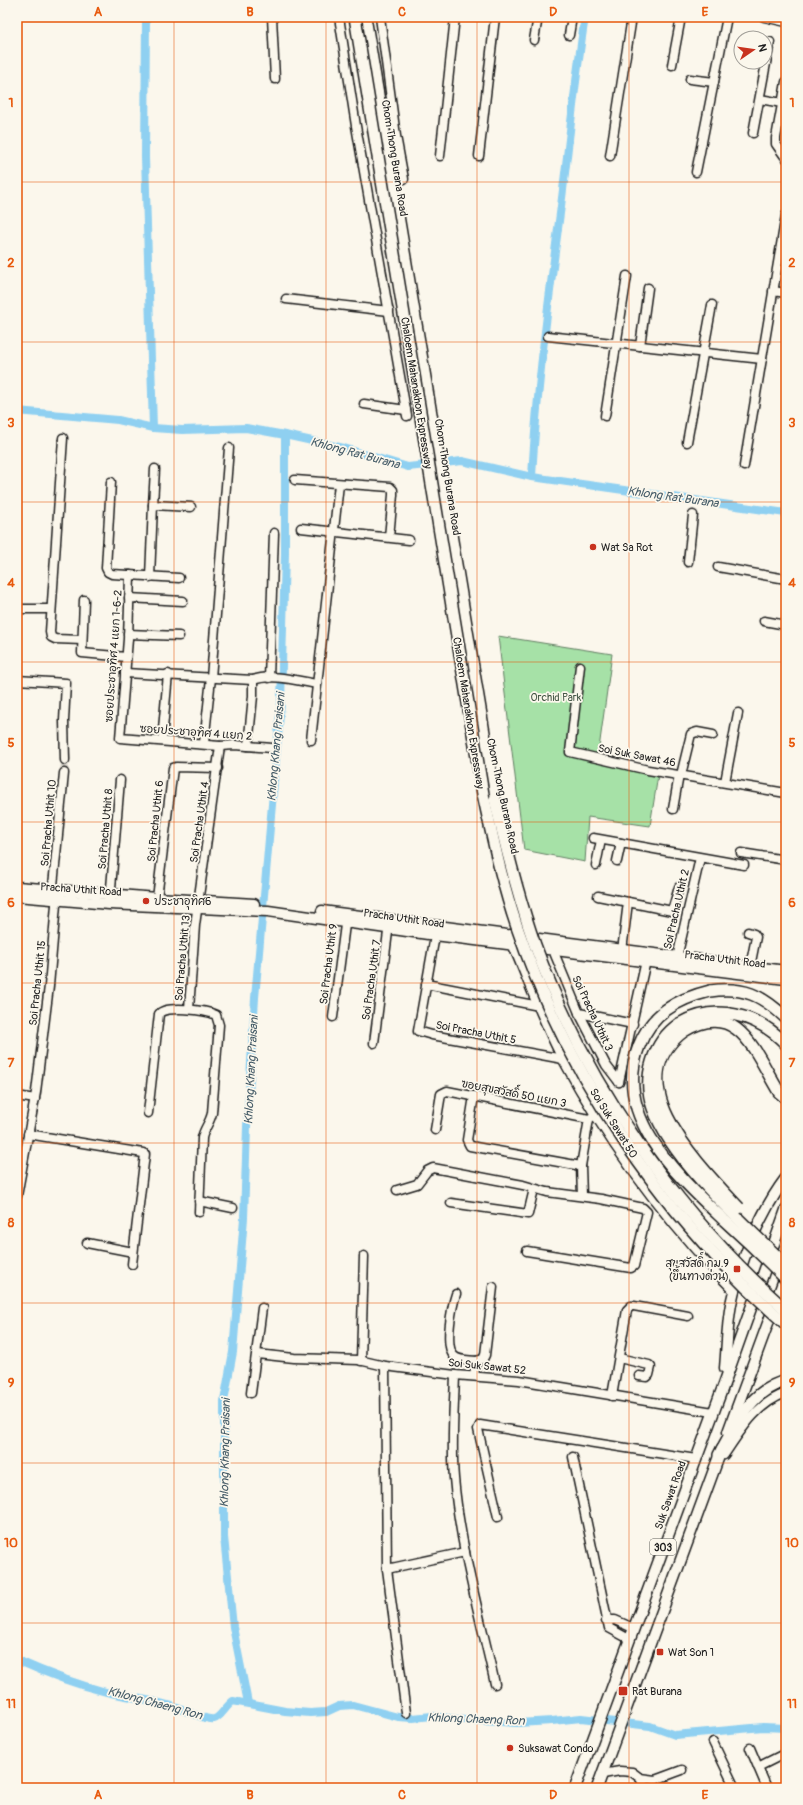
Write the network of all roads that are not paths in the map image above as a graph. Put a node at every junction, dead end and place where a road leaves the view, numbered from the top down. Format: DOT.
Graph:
graph roads {
  1 [pos="272,17"];
  2 [pos="339,17"];
  3 [pos="355,17"];
  4 [pos="360,17"];
  5 [pos="365,17"];
  6 [pos="380,17"];
  7 [pos="456,17"];
  8 [pos="495,17"];
  9 [pos="538,17"];
  10 [pos="572,17"];
  11 [pos="632,17"];
  12 [pos="681,17"];
  13 [pos="727,17"];
  14 [pos="764,17"];
  15 [pos="786,22"];
  16 [pos="569,35"];
  17 [pos="534,40"];
  18 [pos="672,65"];
  19 [pos="765,70"];
  20 [pos="275,79"];
  21 [pos="690,79"];
  22 [pos="714,82"];
  23 [pos="786,82"];
  24 [pos="760,99"];
  25 [pos="782,103"];
  26 [pos="753,133"];
  27 [pos="440,156"];
  28 [pos="479,156"];
  29 [pos="610,156"];
  30 [pos="786,158"];
  31 [pos="696,172"];
  32 [pos="404,179"];
  33 [pos="786,219"];
  34 [pos="627,276"];
  35 [pos="648,288"];
  36 [pos="773,291"];
  37 [pos="786,293"];
  38 [pos="286,299"];
  39 [pos="712,305"];
  40 [pos="389,311"];
  41 [pos="548,336"];
  42 [pos="616,343"];
  43 [pos="640,346"];
  44 [pos="703,353"];
  45 [pos="762,359"];
  46 [pos="402,385"];
  47 [pos="422,386"];
  48 [pos="364,404"];
  49 [pos="605,416"];
  50 [pos="63,438"];
  51 [pos="687,442"];
  52 [pos="229,448"];
  53 [pos="744,466"];
  54 [pos="155,469"];
  55 [pos="295,480"];
  56 [pos="111,482"];
  57 [pos="339,484"];
  58 [pos="154,505"];
  59 [pos="191,508"];
  60 [pos="693,515"];
  61 [pos="301,528"];
  62 [pos="334,532"];
  63 [pos="274,533"];
  64 [pos="389,537"];
  65 [pos="409,540"];
  66 [pos="688,562"];
  67 [pos="718,567"];
  68 [pos="130,576"];
  69 [pos="150,577"];
  70 [pos="179,578"];
  71 [pos="786,579"];
  72 [pos="129,598"];
  73 [pos="84,600"];
  74 [pos="183,601"];
  75 [pos="17,609"];
  76 [pos="51,610"];
  77 [pos="764,621"];
  78 [pos="786,625"];
  79 [pos="128,634"];
  80 [pos="179,636"];
  81 [pos="82,640"];
  82 [pos="126,657"];
  83 [pos="580,666"];
  84 [pos="124,672"];
  85 [pos="168,674"];
  86 [pos="211,678"];
  87 [pos="269,678"];
  88 [pos="17,680"];
  89 [pos="253,680"];
  90 [pos="317,684"];
  91 [pos="738,713"];
  92 [pos="713,735"];
  93 [pos="120,738"];
  94 [pos="162,740"];
  95 [pos="311,740"];
  96 [pos="204,744"];
  97 [pos="220,746"];
  98 [pos="248,746"];
  99 [pos="272,748"];
  100 [pos="65,760"];
  101 [pos="218,768"];
  102 [pos="64,773"];
  103 [pos="680,775"];
  104 [pos="120,780"];
  105 [pos="725,782"];
  106 [pos="786,793"];
  107 [pos="673,809"];
  108 [pos="621,843"];
  109 [pos="741,853"];
  110 [pos="700,858"];
  111 [pos="786,860"];
  112 [pos="617,861"];
  113 [pos="596,865"];
  114 [pos="744,865"];
  115 [pos="17,887"];
  116 [pos="679,887"];
  117 [pos="55,895"];
  118 [pos="17,896"];
  119 [pos="598,896"];
  120 [pos="157,898"];
  121 [pos="110,899"];
  122 [pos="628,902"];
  123 [pos="198,904"];
  124 [pos="346,918"];
  125 [pos="389,925"];
  126 [pos="435,931"];
  127 [pos="748,932"];
  128 [pos="527,938"];
  129 [pos="512,944"];
  130 [pos="553,950"];
  131 [pos="622,951"];
  132 [pos="647,958"];
  133 [pos="676,961"];
  134 [pos="750,967"];
  135 [pos="786,971"];
  136 [pos="786,979"];
  137 [pos="426,984"];
  138 [pos="539,1006"];
  139 [pos="189,1009"];
  140 [pos="579,1013"];
  141 [pos="333,1017"];
  142 [pos="786,1018"];
  143 [pos="633,1024"];
  144 [pos="681,1027"];
  145 [pos="374,1043"];
  146 [pos="786,1044"];
  147 [pos="563,1059"];
  148 [pos="17,1096"];
  149 [pos="474,1096"];
  150 [pos="786,1098"];
  151 [pos="35,1099"];
  152 [pos="148,1113"];
  153 [pos="592,1117"];
  154 [pos="435,1130"];
  155 [pos="28,1134"];
  156 [pos="581,1166"];
  157 [pos="786,1178"];
  158 [pos="534,1189"];
  159 [pos="397,1190"];
  160 [pos="17,1196"];
  161 [pos="582,1196"];
  162 [pos="199,1201"];
  163 [pos="451,1203"];
  164 [pos="233,1208"];
  165 [pos="786,1210"];
  166 [pos="199,1212"];
  167 [pos="87,1243"];
  168 [pos="527,1251"];
  169 [pos="133,1252"];
  170 [pos="786,1255"];
  171 [pos="364,1256"];
  172 [pos="132,1264"];
  173 [pos="786,1265"];
  174 [pos="786,1274"];
  175 [pos="786,1279"];
  176 [pos="493,1287"];
  177 [pos="734,1291"];
  178 [pos="456,1294"];
  179 [pos="262,1308"];
  180 [pos="786,1310"];
  181 [pos="688,1316"];
  182 [pos="786,1324"];
  183 [pos="257,1354"];
  184 [pos="619,1358"];
  185 [pos="361,1361"];
  186 [pos="476,1361"];
  187 [pos="385,1366"];
  188 [pos="455,1375"];
  189 [pos="474,1376"];
  190 [pos="639,1376"];
  191 [pos="786,1381"];
  192 [pos="724,1384"];
  193 [pos="251,1393"];
  194 [pos="786,1393"];
  195 [pos="612,1396"];
  196 [pos="713,1412"];
  197 [pos="719,1455"];
  198 [pos="573,1457"];
  199 [pos="696,1459"];
  200 [pos="714,1470"];
  201 [pos="498,1517"];
  202 [pos="465,1552"];
  203 [pos="387,1569"];
  204 [pos="606,1620"];
  205 [pos="633,1628"];
  206 [pos="629,1639"];
  207 [pos="495,1684"];
  208 [pos="406,1713"];
  209 [pos="713,1742"];
  210 [pos="750,1748"];
  211 [pos="786,1753"];
  212 [pos="758,1766"];
  213 [pos="682,1770"];
  214 [pos="602,1774"];
  215 [pos="640,1778"];
  216 [pos="575,1788"];
  217 [pos="597,1788"];
  218 [pos="645,1788"];
  219 [pos="735,1788"];
  220 [pos="767,1788"];
  1 -- 20 [label="street"];
  2 -- 40 [label="street"];
  3 -- 182 [label="highway, Chaloem Mahanakhon Expressway, bridge"];
  4 -- 47 [label="street, Chom Thong Burana Road"];
  5 -- 180 [label="highway, Chaloem Mahanakhon Expressway, bridge"];
  6 -- 32 [label="street"];
  7 -- 27 [label="street"];
  8 -- 28 [label="street"];
  9 -- 17 [label="street"];
  10 -- 16 [label="street"];
  11 -- 29 [label="street"];
  12 -- 18 [label="street"];
  13 -- 22 [label="street"];
  14 -- 15 [label="street"];
  19 -- 24 [label="street"];
  21 -- 22 [label="street"];
  22 -- 31 [label="street"];
  23 -- 25 [label="street"];
  24 -- 25 [label="street"];
  24 -- 26 [label="street"];
  25 -- 30 [label="street"];
  33 -- 36 [label="street"];
  34 -- 42 [label="street"];
  35 -- 43 [label="street"];
  36 -- 37 [label="street"];
  36 -- 45 [label="street"];
  38 -- 40 [label="street"];
  39 -- 44 [label="street"];
  40 -- 46 [label="street"];
  41 -- 42 [label="street"];
  42 -- 43 [label="street"];
  42 -- 49 [label="street"];
  43 -- 44 [label="street"];
  44 -- 45 [label="street"];
  44 -- 51 [label="street"];
  45 -- 53 [label="street"];
  46 -- 47 [label="street"];
  46 -- 48 [label="street"];
  47 -- 128 [label="street, Chom Thong Burana Road"];
  50 -- 76 [label="street"];
  52 -- 86 [label="street"];
  54 -- 58 [label="street"];
  55 -- 57 [label="street"];
  56 -- 68 [label="street"];
  57 -- 62 [label="street"];
  57 -- 64 [label="street"];
  58 -- 59 [label="street"];
  58 -- 69 [label="street"];
  60 -- 66 [label="street"];
  61 -- 62 [label="street"];
  62 -- 64 [label="street"];
  62 -- 90 [label="street"];
  63 -- 87 [label="street"];
  64 -- 65 [label="street"];
  67 -- 71 [label="street"];
  68 -- 69 [label="street"];
  68 -- 72 [label="street, ซอยประชาอุทิศ 4 แยก 1-6-2"];
  69 -- 70 [label="street"];
  72 -- 74 [label="street"];
  72 -- 79 [label="street, ซอยประชาอุทิศ 4 แยก 1-6-2"];
  73 -- 81 [label="street"];
  75 -- 76 [label="street"];
  76 -- 81 [label="street"];
  77 -- 78 [label="street"];
  79 -- 80 [label="street"];
  79 -- 82 [label="street, ซอยประชาอุทิศ 4 แยก 1-6-2"];
  81 -- 82 [label="street"];
  82 -- 84 [label="street, ซอยประชาอุทิศ 4 แยก 1-6-2"];
  83 -- 103 [label="street, Soi Suk Sawat 46"];
  84 -- 85 [label="street"];
  84 -- 93 [label="street, ซอยประชาอุทิศ 4 แยก 1-6-2"];
  85 -- 86 [label="street"];
  85 -- 94 [label="street"];
  86 -- 89 [label="street"];
  86 -- 96 [label="street"];
  87 -- 89 [label="street"];
  87 -- 90 [label="street"];
  88 -- 100 [label="street"];
  89 -- 98 [label="street"];
  90 -- 95 [label="street"];
  91 -- 105 [label="street"];
  92 -- 103 [label="street"];
  93 -- 94 [label="street, ซอยประชาอุทิศ 4 แยก 2"];
  94 -- 96 [label="street, ซอยประชาอุทิศ 4 แยก 2"];
  96 -- 97 [label="street, ซอยประชาอุทิศ 4 แยก 2"];
  97 -- 98 [label="street, ซอยประชาอุทิศ 4 แยก 2"];
  97 -- 101 [label="street, Soi Pracha Uthit 4"];
  98 -- 99 [label="street, ซอยประชาอุทิศ 4 แยก 2"];
  101 -- 120 [label="street, Soi Pracha Uthit 6"];
  101 -- 123 [label="street, Soi Pracha Uthit 4"];
  102 -- 117 [label="street, Soi Pracha Uthit 10"];
  103 -- 105 [label="street, Soi Suk Sawat 46"];
  103 -- 107 [label="street"];
  104 -- 121 [label="street, Soi Pracha Uthit 8"];
  105 -- 106 [label="street, Soi Suk Sawat 46"];
  108 -- 110 [label="street"];
  108 -- 112 [label="street"];
  108 -- 113 [label="street"];
  109 -- 111 [label="street"];
  110 -- 114 [label="street"];
  110 -- 133 [label="street, Soi Pracha Uthit 2"];
  115 -- 117 [label="main road, Pracha Uthit Road"];
  116 -- 122 [label="street"];
  117 -- 118 [label="main road, Pracha Uthit Road"];
  117 -- 121 [label="main road, Pracha Uthit Road"];
  117 -- 151 [label="street, Soi Pracha Uthit 15"];
  119 -- 122 [label="street"];
  120 -- 121 [label="main road, Pracha Uthit Road"];
  120 -- 123 [label="main road, Pracha Uthit Road"];
  121 -- 123 [label="main road, Pracha Uthit Road"];
  122 -- 131 [label="street"];
  123 -- 124 [label="main road, Pracha Uthit Road"];
  123 -- 139 [label="street, Soi Pracha Uthit 13"];
  124 -- 125 [label="main road, Pracha Uthit Road"];
  124 -- 141 [label="street, Soi Pracha Uthit 9"];
  125 -- 126 [label="main road, Pracha Uthit Road"];
  125 -- 145 [label="street, Soi Pracha Uthit 7"];
  126 -- 128 [label="main road, Pracha Uthit Road"];
  126 -- 129 [label="main road, Pracha Uthit Road"];
  126 -- 137 [label="street, Soi Pracha Uthit 5"];
  127 -- 134 [label="street"];
  128 -- 131 [label="main road, Pracha Uthit Road"];
  129 -- 130 [label="main road, Pracha Uthit Road"];
  129 -- 138 [label="street, Soi Suk Sawat 50"];
  130 -- 132 [label="main road, Pracha Uthit Road"];
  130 -- 140 [label="street, Soi Pracha Uthit 3"];
  131 -- 132 [label="main road, Pracha Uthit Road"];
  132 -- 133 [label="main road, Pracha Uthit Road"];
  132 -- 143 [label="street"];
  133 -- 134 [label="main road, Pracha Uthit Road"];
  133 -- 136 [label="main road, Pracha Uthit Road"];
  134 -- 135 [label="main road, Pracha Uthit Road"];
  137 -- 138 [label="street"];
  137 -- 147 [label="street, Soi Pracha Uthit 5"];
  138 -- 147 [label="street, Soi Suk Sawat 50"];
  139 -- 152 [label="street"];
  139 -- 162 [label="street"];
  140 -- 143 [label="street"];
  140 -- 143 [label="street, Soi Pracha Uthit 3"];
  142 -- 175 [label="highway, bridge"];
  144 -- 146 [label="highway"];
  144 -- 150 [label="highway"];
  144 -- 170 [label="highway, bridge"];
  144 -- 173 [label="highway, bridge"];
  147 -- 153 [label="street, Soi Suk Sawat 50"];
  148 -- 151 [label="street"];
  149 -- 153 [label="street, ฃอยสุขสวัสดิ์ 50 แยก 3"];
  149 -- 154 [label="street, ฃอยสุขสวัสดิ์ 50 แยก 3"];
  149 -- 156 [label="street"];
  151 -- 155 [label="street, Soi Pracha Uthit 15"];
  153 -- 156 [label="street"];
  153 -- 177 [label="street, Soi Suk Sawat 50"];
  155 -- 160 [label="street, Soi Pracha Uthit 15"];
  155 -- 169 [label="street"];
  156 -- 161 [label="street"];
  157 -- 177 [label="main road"];
  158 -- 159 [label="street"];
  158 -- 161 [label="street"];
  158 -- 163 [label="street"];
  161 -- 168 [label="street"];
  162 -- 164 [label="street"];
  162 -- 166 [label="street"];
  165 -- 192 [label="main road, Suk Sawat Road / 303"];
  167 -- 169 [label="street"];
  169 -- 172 [label="street"];
  171 -- 185 [label="street"];
  174 -- 197 [label="main road, 303"];
  176 -- 186 [label="street"];
  177 -- 192 [label="main road"];
  178 -- 186 [label="street"];
  179 -- 183 [label="street"];
  181 -- 184 [label="street"];
  183 -- 185 [label="street, Soi Suk Sawat 52"];
  183 -- 193 [label="street"];
  184 -- 190 [label="street"];
  184 -- 195 [label="street"];
  185 -- 187 [label="street, Soi Suk Sawat 52"];
  186 -- 189 [label="street"];
  187 -- 188 [label="street, Soi Suk Sawat 52"];
  187 -- 203 [label="street"];
  188 -- 189 [label="street, Soi Suk Sawat 52"];
  188 -- 202 [label="street"];
  189 -- 195 [label="street, Soi Suk Sawat 52"];
  191 -- 197 [label="highway"];
  192 -- 196 [label="main road, Suk Sawat Road / 303"];
  194 -- 200 [label="street"];
  195 -- 196 [label="street, Soi Suk Sawat 52"];
  196 -- 199 [label="main road, Suk Sawat Road / 303"];
  197 -- 200 [label="main road, 303"];
  198 -- 204 [label="street"];
  199 -- 201 [label="street"];
  199 -- 205 [label="main road, Suk Sawat Road / 303"];
  200 -- 214 [label="main road, 303"];
  202 -- 203 [label="street"];
  202 -- 207 [label="street"];
  203 -- 208 [label="street"];
  204 -- 205 [label="street"];
  204 -- 206 [label="street"];
  205 -- 206 [label="main road, Suk Sawat Road / 303"];
  206 -- 216 [label="main road, Suk Sawat Road / 303"];
  209 -- 219 [label="street"];
  210 -- 212 [label="street"];
  211 -- 212 [label="street"];
  212 -- 220 [label="street"];
  213 -- 215 [label="street"];
  214 -- 215 [label="street"];
  214 -- 217 [label="main road, 303"];
  215 -- 218 [label="street"];
}
